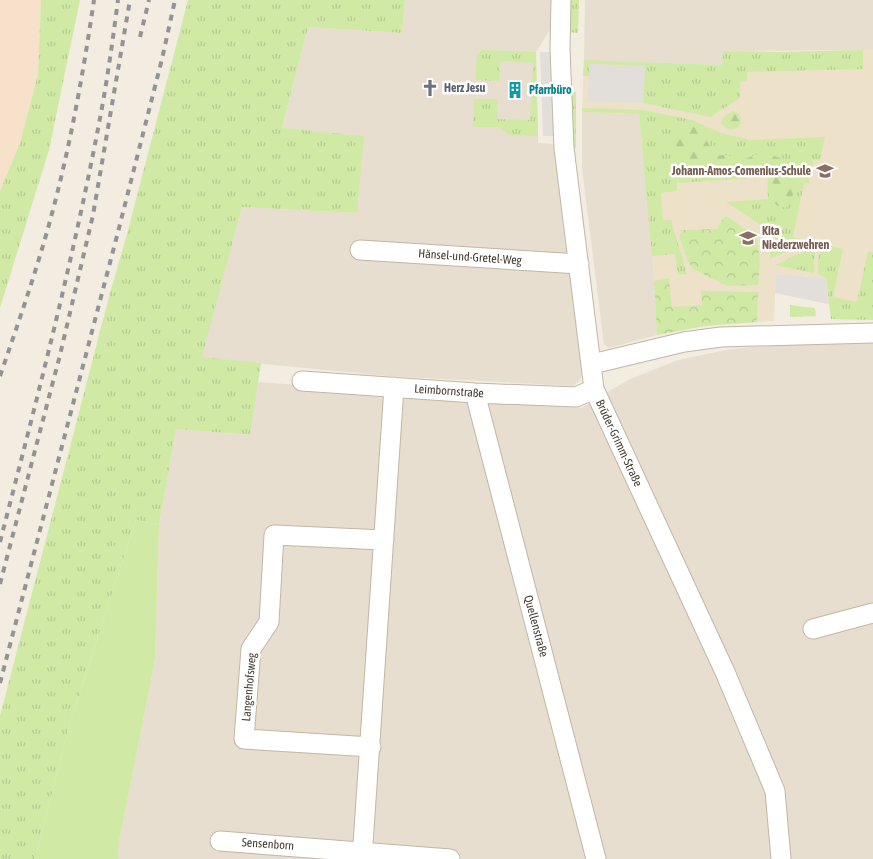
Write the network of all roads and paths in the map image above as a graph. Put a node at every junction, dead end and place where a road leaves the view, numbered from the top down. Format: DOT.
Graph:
graph roads {
  1 [pos="561,0"];
  2 [pos="360,250"];
  3 [pos="579,264"];
  4 [pos="873,333"];
  5 [pos="592,364"];
  6 [pos="302,381"];
  7 [pos="394,387"];
  8 [pos="594,389"];
  9 [pos="475,393"];
  10 [pos="384,540"];
  11 [pos="873,613"];
  12 [pos="813,629"];
  13 [pos="371,747"];
  14 [pos="229,847"];
  15 [pos="362,855"];
  16 [pos="450,859"];
  17 [pos="596,859"];
  18 [pos="781,859"];
  1 -- 3 [label="street, Brüder-Grimm-Straße"];
  2 -- 3 [label="street, Hänsel-und-Gretel-Weg"];
  3 -- 5 [label="street, Brüder-Grimm-Straße"];
  4 -- 5 [label="street"];
  5 -- 8 [label="street, Brüder-Grimm-Straße"];
  6 -- 7 [label="street, Leimbornstraße"];
  7 -- 9 [label="street, Leimbornstraße"];
  7 -- 10 [label="street"];
  8 -- 9 [label="street, Leimbornstraße"];
  8 -- 18 [label="street, Brüder-Grimm-Straße"];
  9 -- 17 [label="street, Quellenstraße"];
  10 -- 13 [label="street"];
  10 -- 13 [label="street, Langenhofsweg"];
  11 -- 12 [label="street"];
  13 -- 15 [label="street"];
  14 -- 15 [label="street, Sensenborn"];
  15 -- 16 [label="street, Sensenborn"];
}
